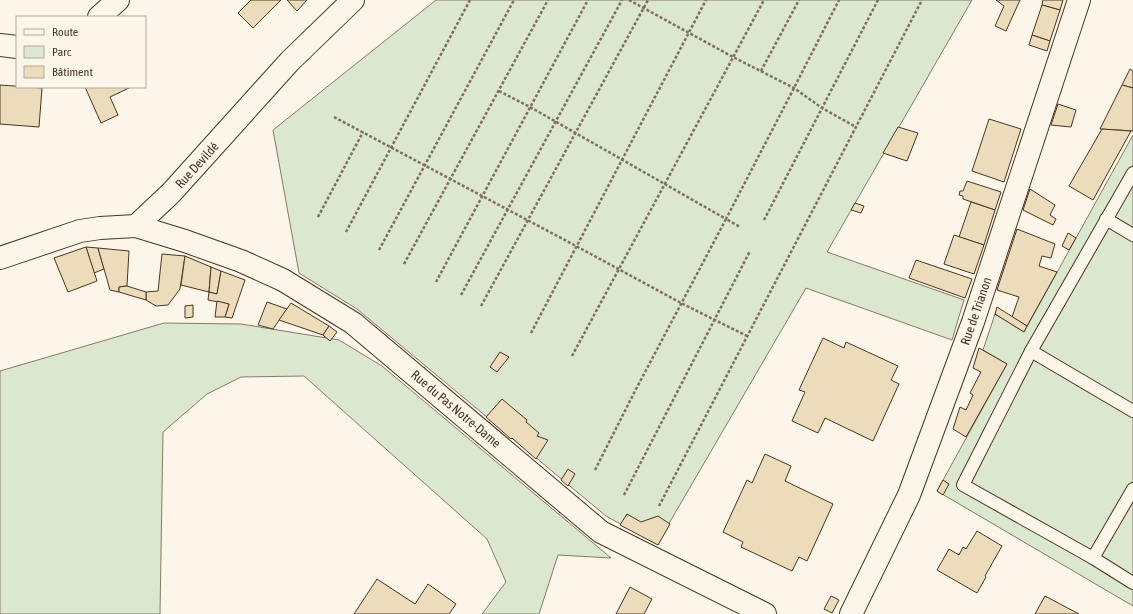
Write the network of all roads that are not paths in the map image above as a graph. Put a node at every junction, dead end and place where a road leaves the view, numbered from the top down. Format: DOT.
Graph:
graph roads {
  1 [pos="118,0"];
  2 [pos="353,0"];
  3 [pos="1079,0"];
  4 [pos="100,16"];
  5 [pos="0,45"];
  6 [pos="16,47"];
  7 [pos="1133,173"];
  8 [pos="1106,219"];
  9 [pos="136,226"];
  10 [pos="1133,235"];
  11 [pos="0,258"];
  12 [pos="1032,351"];
  13 [pos="1133,411"];
  14 [pos="1133,489"];
  15 [pos="1093,558"];
  16 [pos="1133,583"];
  17 [pos="765,614"];
  18 [pos="851,614"];
  1 -- 4 [label="street"];
  2 -- 9 [label="street, Rue Devildé"];
  3 -- 18 [label="street, Rue de Trianon"];
  5 -- 6 [label="street"];
  7 -- 8 [label="lane"];
  8 -- 10 [label="lane"];
  8 -- 12 [label="lane"];
  9 -- 11 [label="street"];
  9 -- 17 [label="street, Rue du Pas Notre-Dame"];
  12 -- 13 [label="lane"];
  12 -- 15 [label="lane"];
  14 -- 15 [label="lane"];
  15 -- 16 [label="lane"];
}
